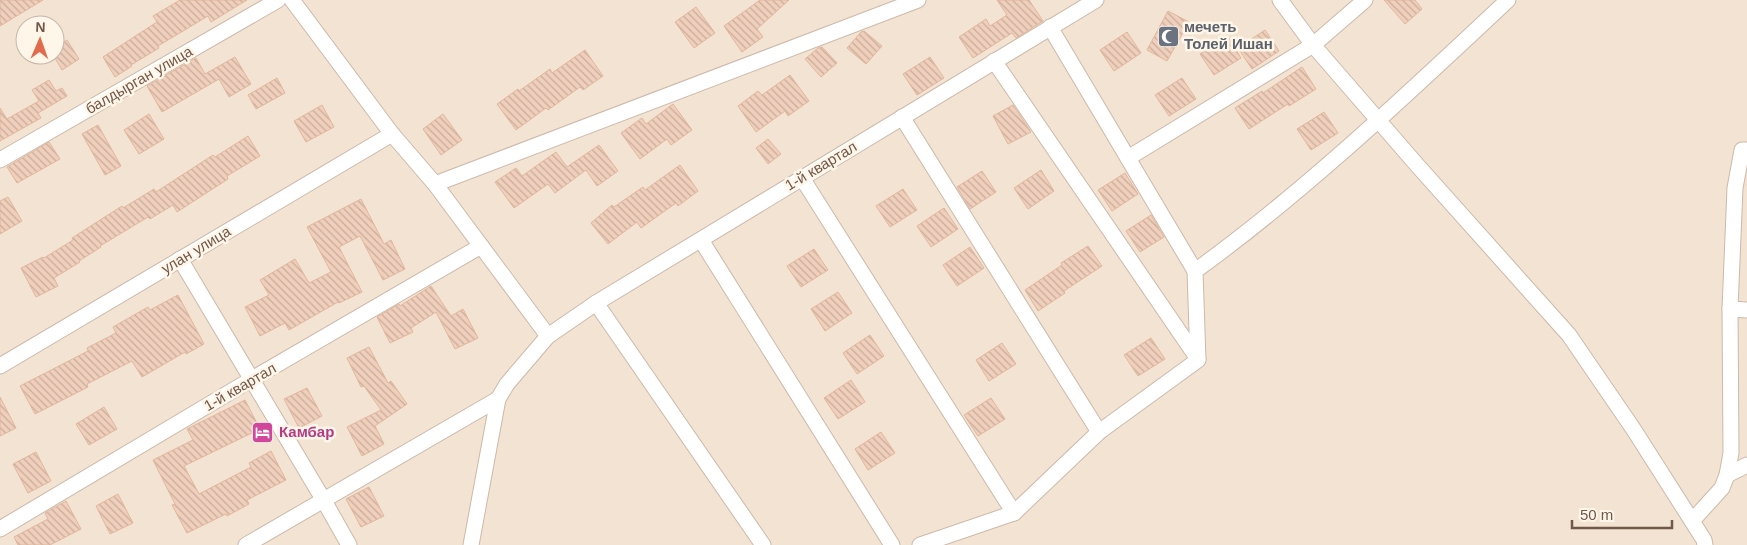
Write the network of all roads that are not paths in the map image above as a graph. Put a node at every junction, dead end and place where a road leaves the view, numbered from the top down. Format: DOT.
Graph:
graph roads {
  1 [pos="278,0"];
  2 [pos="292,0"];
  3 [pos="918,0"];
  4 [pos="1096,0"];
  5 [pos="1280,0"];
  6 [pos="1365,0"];
  7 [pos="1508,0"];
  8 [pos="1050,27"];
  9 [pos="1313,45"];
  10 [pos="994,61"];
  11 [pos="902,117"];
  12 [pos="1379,121"];
  13 [pos="392,134"];
  14 [pos="1745,150"];
  15 [pos="1128,158"];
  16 [pos="0,160"];
  17 [pos="802,178"];
  18 [pos="435,184"];
  19 [pos="701,240"];
  20 [pos="481,246"];
  21 [pos="180,259"];
  22 [pos="1195,271"];
  23 [pos="596,303"];
  24 [pos="1730,309"];
  25 [pos="1747,310"];
  26 [pos="548,336"];
  27 [pos="1198,360"];
  28 [pos="0,366"];
  29 [pos="252,379"];
  30 [pos="498,399"];
  31 [pos="1099,432"];
  32 [pos="1747,465"];
  33 [pos="1727,474"];
  34 [pos="323,499"];
  35 [pos="1014,513"];
  36 [pos="1692,521"];
  37 [pos="0,529"];
  38 [pos="246,545"];
  39 [pos="349,545"];
  40 [pos="471,545"];
  41 [pos="763,545"];
  42 [pos="892,545"];
  43 [pos="920,545"];
  44 [pos="1706,545"];
  1 -- 16 [label="street, балдырган улица"];
  2 -- 13 [label="street"];
  3 -- 18 [label="street"];
  4 -- 8 [label="street, 1-й квартал"];
  5 -- 9 [label="street"];
  6 -- 9 [label="street"];
  7 -- 12 [label="street"];
  8 -- 10 [label="street, 1-й квартал"];
  8 -- 15 [label="street"];
  9 -- 12 [label="street"];
  9 -- 15 [label="street"];
  10 -- 11 [label="street, 1-й квартал"];
  10 -- 27 [label="street"];
  11 -- 17 [label="street, 1-й квартал"];
  11 -- 31 [label="street"];
  12 -- 22 [label="street"];
  12 -- 36 [label="street"];
  13 -- 18 [label="street"];
  13 -- 21 [label="street, улан улица"];
  14 -- 24 [label="street"];
  15 -- 22 [label="street"];
  17 -- 19 [label="street, 1-й квартал"];
  17 -- 35 [label="street"];
  18 -- 20 [label="street"];
  19 -- 23 [label="street, 1-й квартал"];
  19 -- 42 [label="street"];
  20 -- 26 [label="street"];
  20 -- 29 [label="street, 1-й квартал"];
  21 -- 28 [label="street, улан улица"];
  21 -- 29 [label="street"];
  22 -- 27 [label="street"];
  23 -- 26 [label="street, 1-й квартал"];
  23 -- 41 [label="street"];
  24 -- 25 [label="street"];
  24 -- 33 [label="street"];
  26 -- 30 [label="street, 1-й квартал"];
  27 -- 31 [label="street"];
  29 -- 34 [label="street"];
  29 -- 37 [label="street, 1-й квартал"];
  30 -- 34 [label="street"];
  30 -- 40 [label="street"];
  31 -- 35 [label="street"];
  32 -- 33 [label="street"];
  33 -- 36 [label="street"];
  34 -- 38 [label="street"];
  34 -- 39 [label="street"];
  35 -- 43 [label="street"];
  36 -- 44 [label="street"];
}
